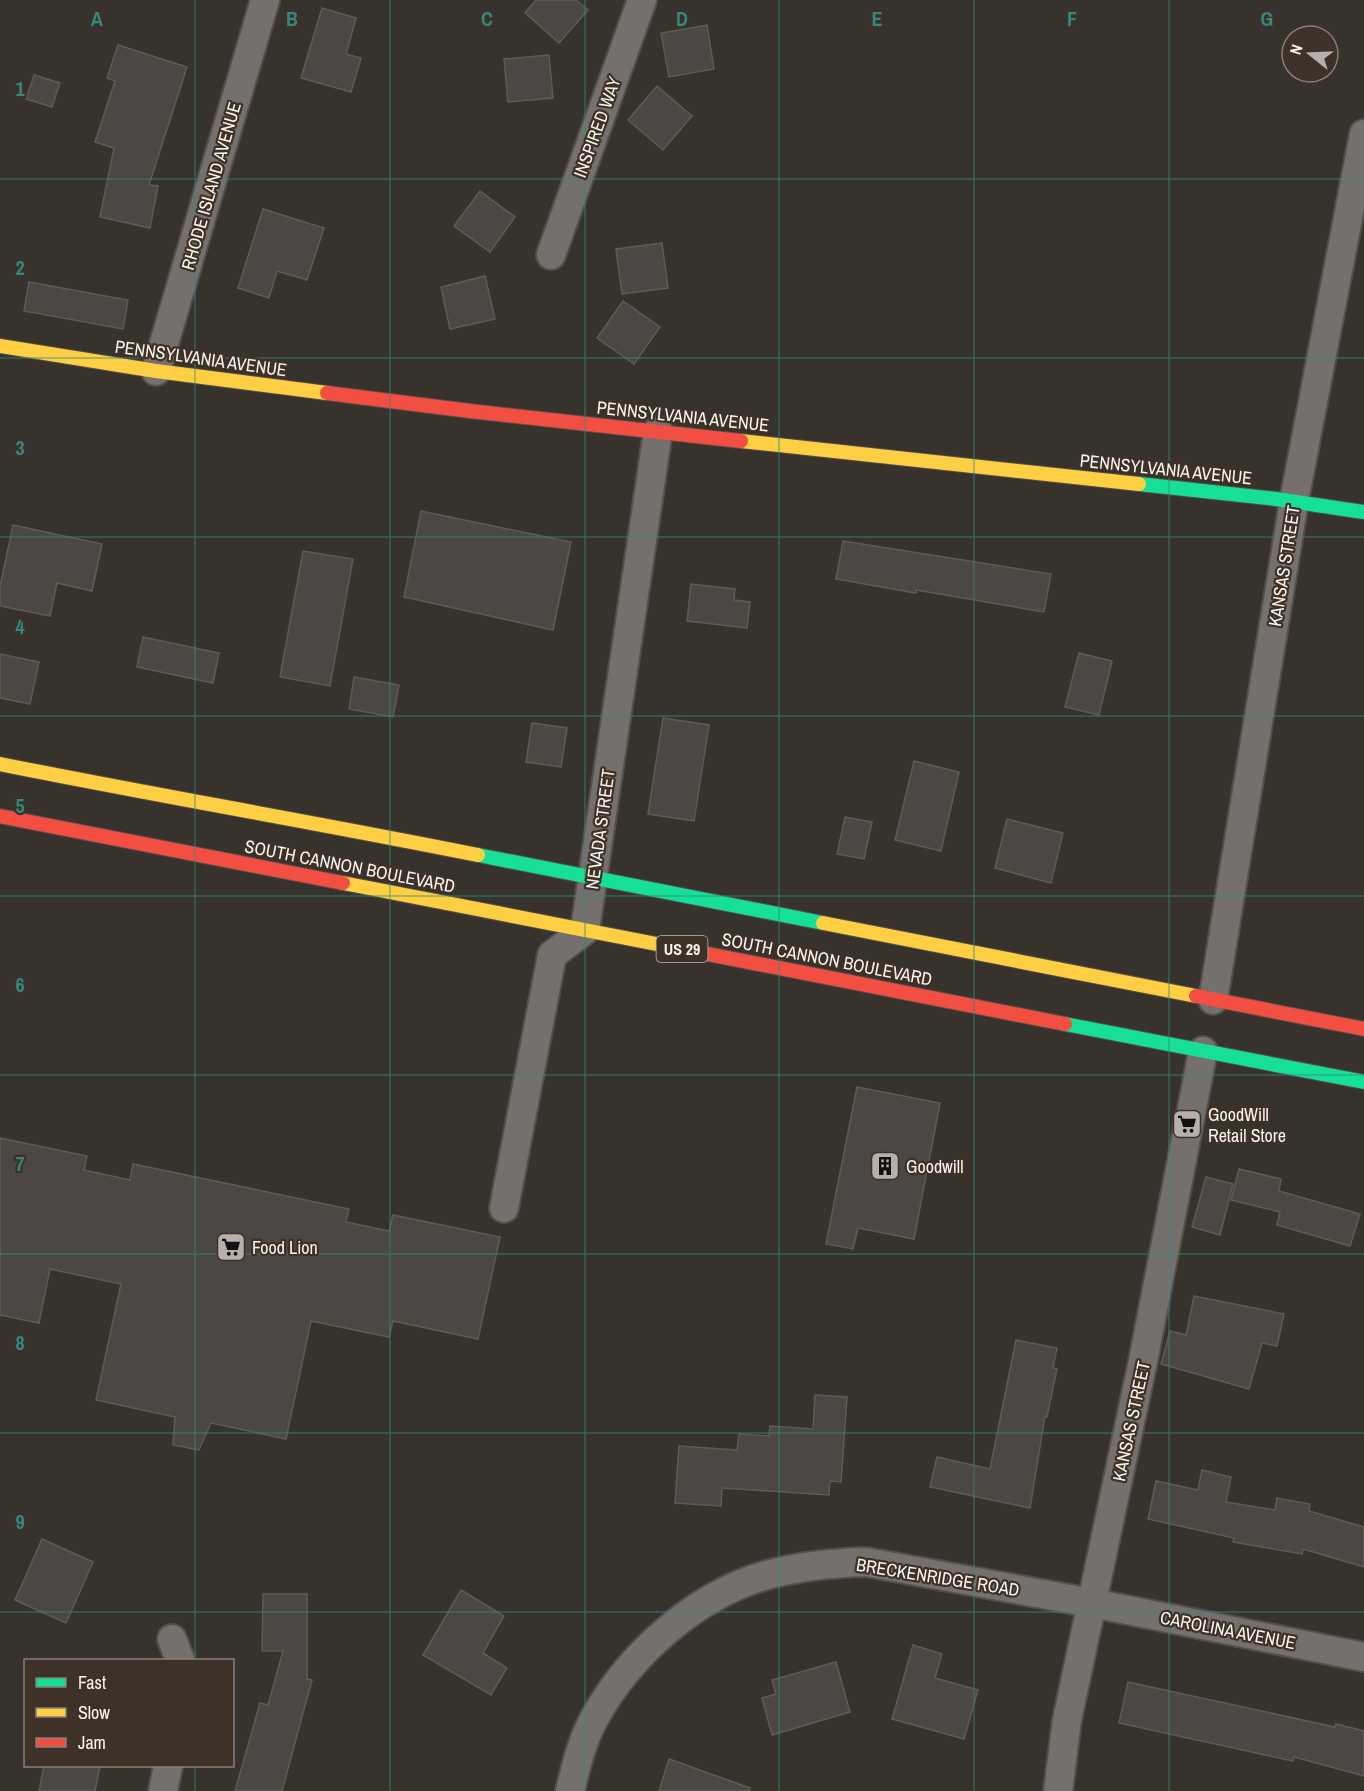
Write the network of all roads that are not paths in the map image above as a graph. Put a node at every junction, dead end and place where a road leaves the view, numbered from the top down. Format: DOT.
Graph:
graph roads {
  1 [pos="265,0"];
  2 [pos="642,0"];
  3 [pos="1364,134"];
  4 [pos="551,255"];
  5 [pos="0,346"];
  6 [pos="156,371"];
  7 [pos="658,431"];
  8 [pos="1294,501"];
  9 [pos="1364,512"];
  10 [pos="0,764"];
  11 [pos="0,816"];
  12 [pos="593,877"];
  13 [pos="585,930"];
  14 [pos="1213,999"];
  15 [pos="1364,1029"];
  16 [pos="1203,1051"];
  17 [pos="1364,1082"];
  18 [pos="504,1208"];
  19 [pos="1092,1604"];
  20 [pos="1364,1657"];
  21 [pos="168,1767"];
  22 [pos="163,1791"];
  23 [pos="570,1791"];
  24 [pos="1058,1791"];
  1 -- 6 [label="street, RHODE ISLAND AVENUE"];
  2 -- 4 [label="street, INSPIRED WAY"];
  3 -- 8 [label="street, KANSAS STREET"];
  5 -- 6 [label="main road, PENNSYLVANIA AVENUE"];
  6 -- 7 [label="main road, PENNSYLVANIA AVENUE"];
  7 -- 8 [label="main road, PENNSYLVANIA AVENUE"];
  7 -- 12 [label="street, NEVADA STREET"];
  8 -- 9 [label="main road, PENNSYLVANIA AVENUE"];
  8 -- 14 [label="street, KANSAS STREET"];
  10 -- 12 [label="main road, SOUTH CANNON BOULEVARD"];
  11 -- 13 [label="main road, SOUTH CANNON BOULEVARD / US 29"];
  12 -- 13 [label="street, NEVADA STREET"];
  12 -- 14 [label="main road, SOUTH CANNON BOULEVARD"];
  13 -- 16 [label="main road, SOUTH CANNON BOULEVARD / US 29"];
  13 -- 18 [label="street"];
  14 -- 15 [label="main road, SOUTH CANNON BOULEVARD"];
  16 -- 17 [label="main road, SOUTH CANNON BOULEVARD / US 29"];
  16 -- 19 [label="street, KANSAS STREET"];
  19 -- 20 [label="street, CAROLINA AVENUE"];
  19 -- 23 [label="street, BRECKENRIDGE ROAD"];
  19 -- 24 [label="street, KANSAS STREET"];
  21 -- 22 [label="street"];
}
